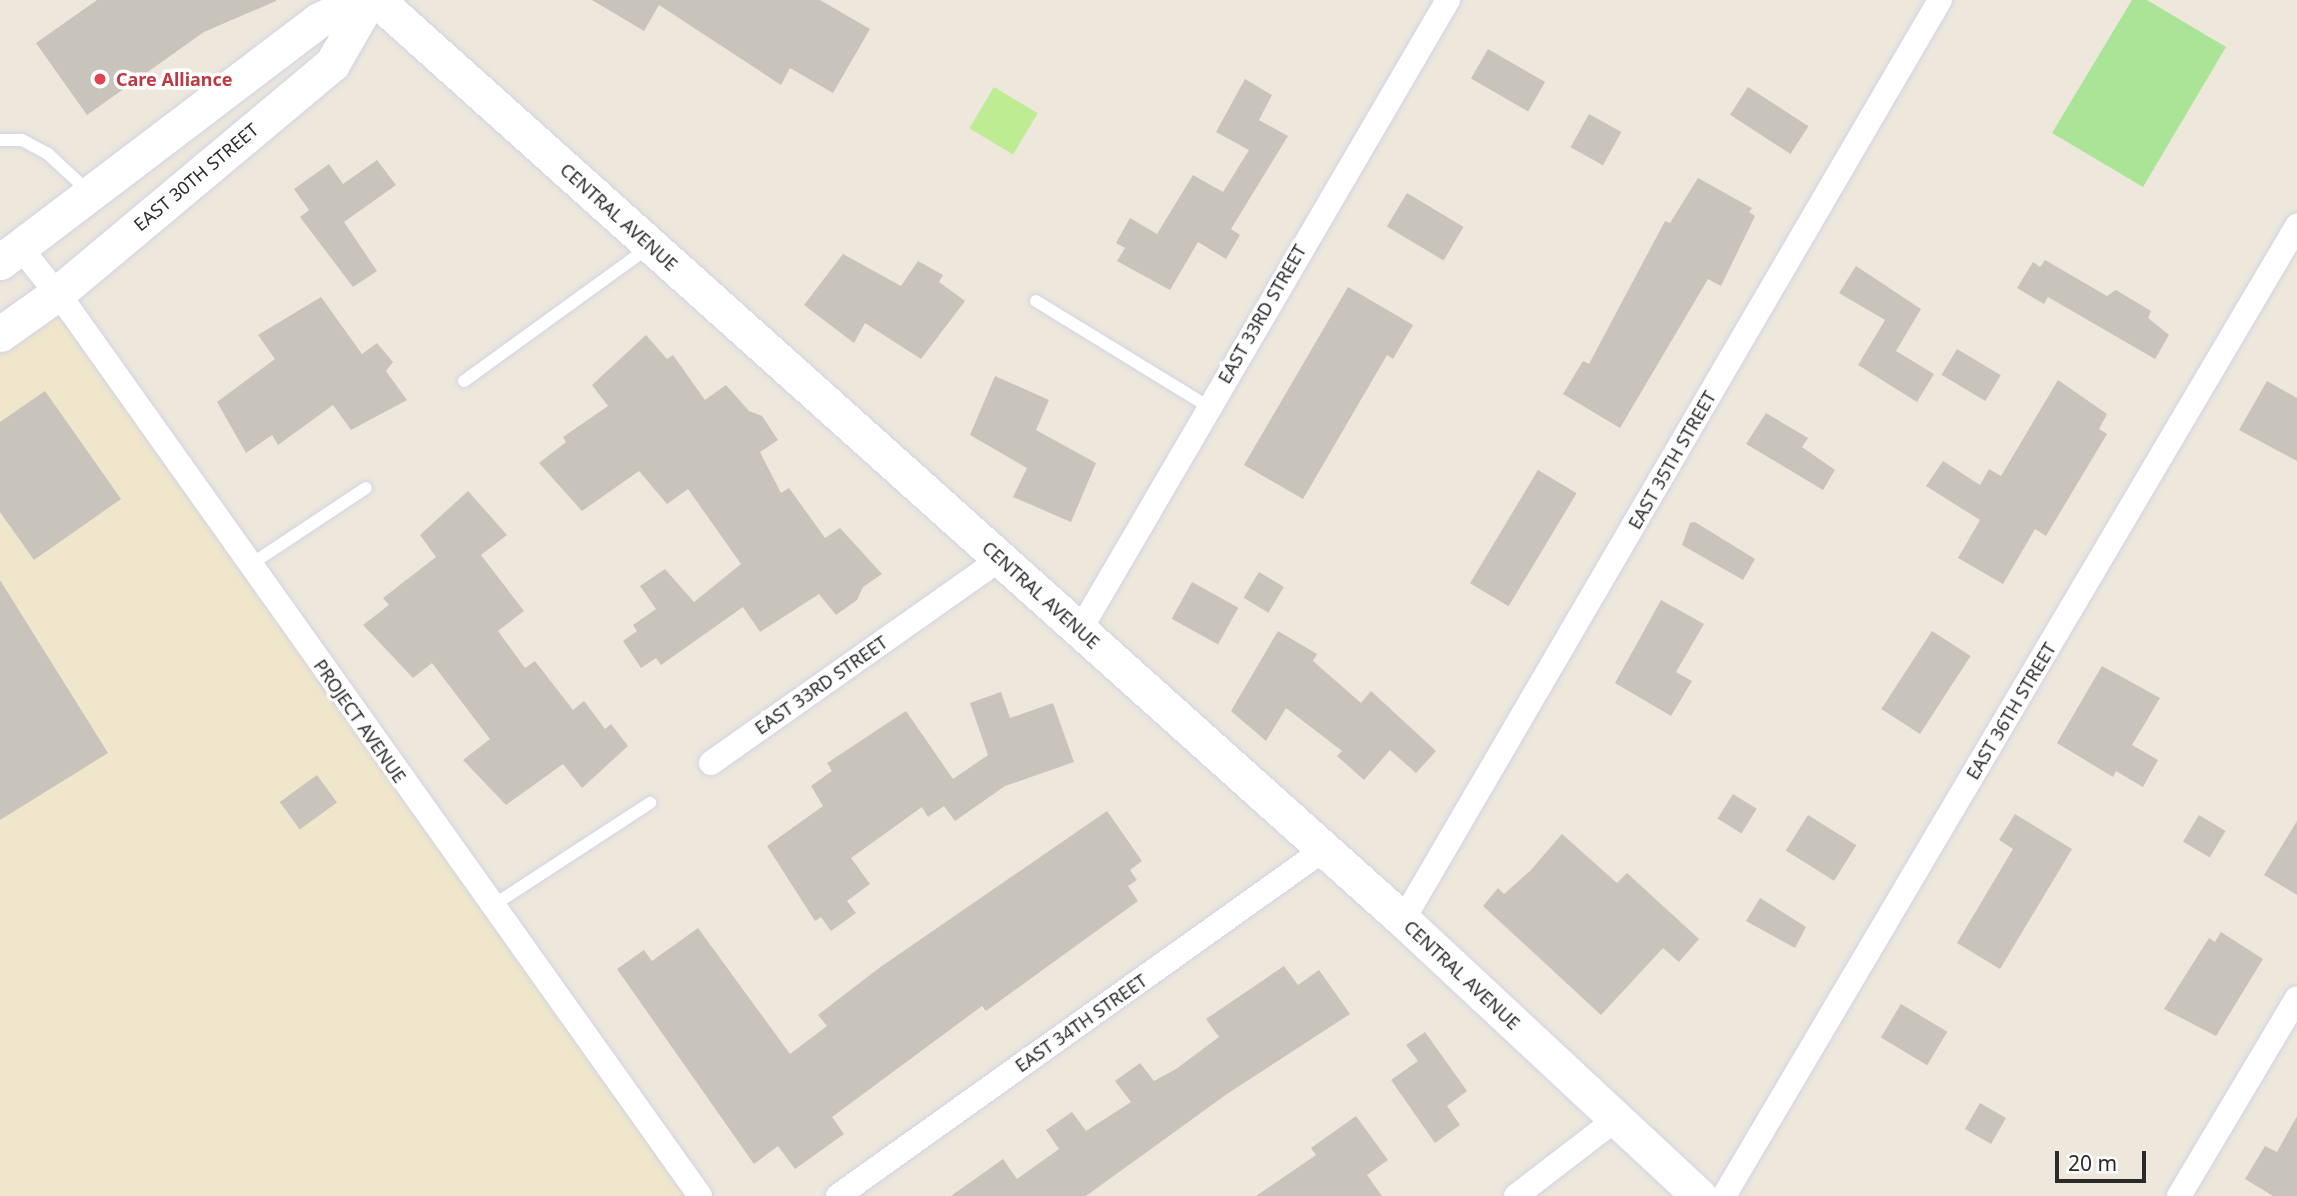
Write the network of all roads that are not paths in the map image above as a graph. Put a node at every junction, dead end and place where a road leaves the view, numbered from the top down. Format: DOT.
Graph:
graph roads {
  1 [pos="361,0"];
  2 [pos="369,0"];
  3 [pos="377,0"];
  4 [pos="1448,0"];
  5 [pos="1940,0"];
  6 [pos="0,140"];
  7 [pos="93,196"];
  8 [pos="2297,226"];
  9 [pos="651,246"];
  10 [pos="10,255"];
  11 [pos="58,293"];
  12 [pos="1035,301"];
  13 [pos="0,334"];
  14 [pos="464,381"];
  15 [pos="1209,407"];
  16 [pos="366,488"];
  17 [pos="1000,559"];
  18 [pos="250,565"];
  19 [pos="1080,630"];
  20 [pos="711,763"];
  21 [pos="650,803"];
  22 [pos="1323,850"];
  23 [pos="492,906"];
  24 [pos="1403,920"];
  25 [pos="2297,998"];
  26 [pos="1615,1120"];
  27 [pos="699,1196"];
  28 [pos="838,1196"];
  29 [pos="1516,1196"];
  30 [pos="1699,1196"];
  31 [pos="1724,1196"];
  32 [pos="2179,1196"];
  1 -- 7 [label="street"];
  2 -- 11 [label="street, EAST 30TH STREET"];
  3 -- 9 [label="street, CENTRAL AVENUE"];
  4 -- 15 [label="street, EAST 33RD STREET"];
  5 -- 24 [label="street, EAST 35TH STREET"];
  6 -- 7 [label="lane"];
  7 -- 10 [label="street"];
  8 -- 31 [label="street, EAST 36TH STREET"];
  9 -- 14 [label="lane"];
  9 -- 17 [label="street, CENTRAL AVENUE"];
  10 -- 11 [label="street, PROJECT AVENUE"];
  11 -- 13 [label="street, EAST 30TH STREET"];
  11 -- 18 [label="street, PROJECT AVENUE"];
  12 -- 15 [label="lane"];
  15 -- 19 [label="street, EAST 33RD STREET"];
  16 -- 18 [label="lane"];
  17 -- 19 [label="street, CENTRAL AVENUE"];
  17 -- 20 [label="street, EAST 33RD STREET"];
  18 -- 23 [label="street, PROJECT AVENUE"];
  19 -- 22 [label="street, CENTRAL AVENUE"];
  21 -- 23 [label="lane"];
  22 -- 24 [label="street, CENTRAL AVENUE"];
  22 -- 28 [label="street, EAST 34TH STREET"];
  23 -- 27 [label="street, PROJECT AVENUE"];
  24 -- 26 [label="street, CENTRAL AVENUE"];
  25 -- 32 [label="street"];
  26 -- 29 [label="street"];
  26 -- 30 [label="street, CENTRAL AVENUE"];
}
